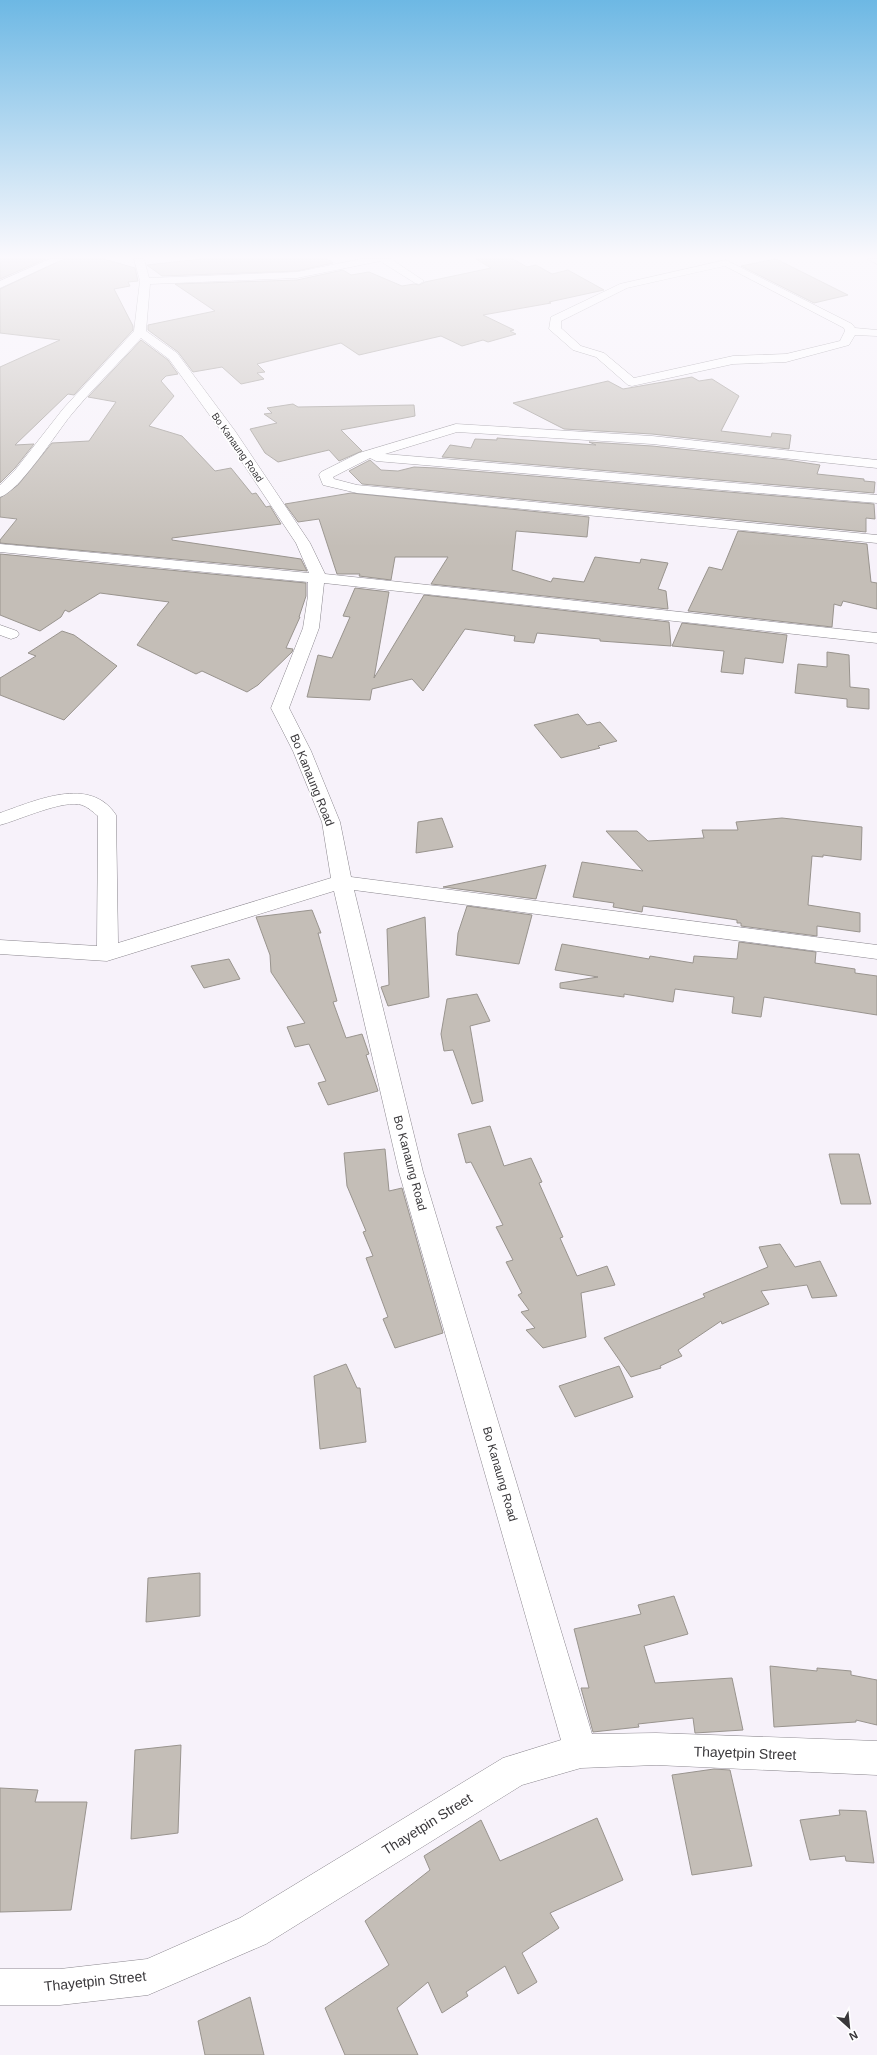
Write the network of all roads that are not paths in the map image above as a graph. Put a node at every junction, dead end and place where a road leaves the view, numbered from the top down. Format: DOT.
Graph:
graph roads {
  1 [pos="119,355"];
  2 [pos="171,355"];
  3 [pos="600,355"];
  4 [pos="802,355"];
  5 [pos="364,456"];
  6 [pos="877,464"];
  7 [pos="0,493"];
  8 [pos="877,499"];
  9 [pos="877,539"];
  10 [pos="0,548"];
  11 [pos="318,578"];
  12 [pos="877,638"];
  13 [pos="0,820"];
  14 [pos="342,882"];
  15 [pos="0,947"];
  16 [pos="877,952"];
  17 [pos="107,954"];
  18 [pos="581,1750"];
  19 [pos="877,1758"];
  20 [pos="0,1987"];
  1 -- 7 [label="street"];
  2 -- 11 [label="street, Bo Kanaung Road"];
  3 -- 4 [label="street"];
  5 -- 6 [label="street"];
  5 -- 8 [label="street"];
  5 -- 9 [label="street"];
  10 -- 11 [label="street"];
  11 -- 12 [label="street"];
  11 -- 14 [label="street, Bo Kanaung Road"];
  13 -- 17 [label="street"];
  14 -- 16 [label="street"];
  14 -- 17 [label="street"];
  14 -- 18 [label="street, Bo Kanaung Road"];
  15 -- 17 [label="street"];
  18 -- 19 [label="street, Thayetpin Street"];
  18 -- 20 [label="street, Thayetpin Street"];
}
